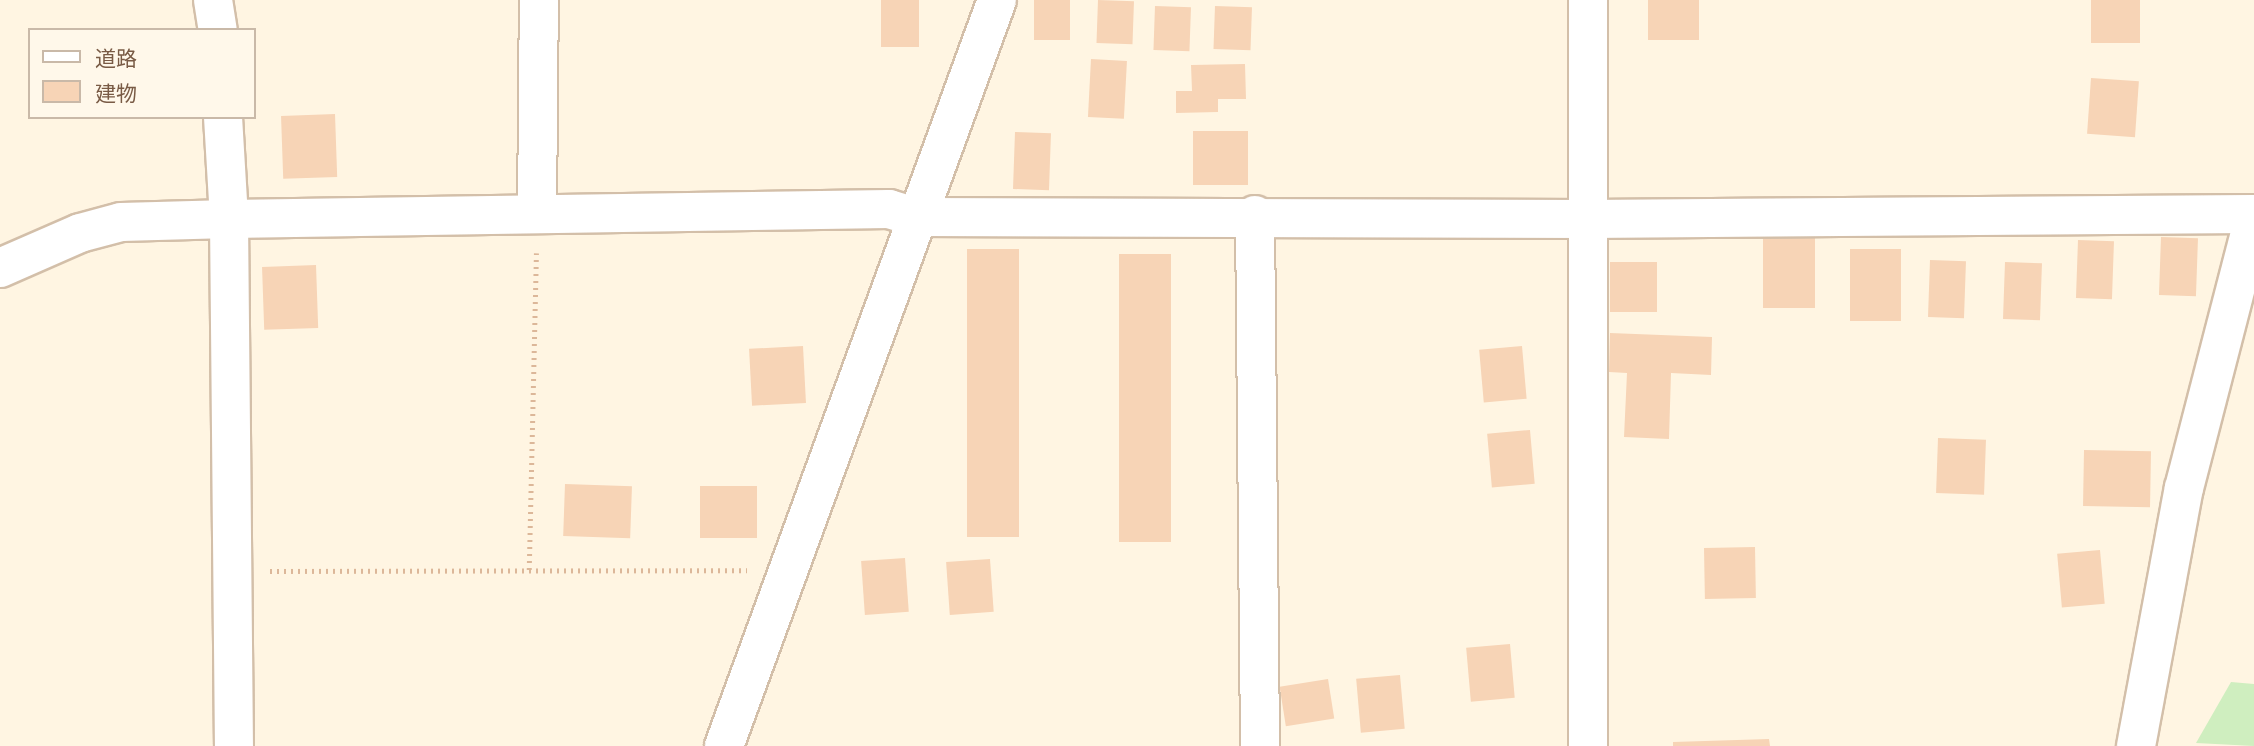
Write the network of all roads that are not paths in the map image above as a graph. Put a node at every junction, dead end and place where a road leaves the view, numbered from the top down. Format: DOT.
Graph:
graph roads {
  1 [pos="213,0"];
  2 [pos="539,0"];
  3 [pos="997,0"];
  4 [pos="1588,0"];
  5 [pos="218,28"];
  6 [pos="223,119"];
  7 [pos="537,215"];
  8 [pos="1255,215"];
  9 [pos="2254,216"];
  10 [pos="916,217"];
  11 [pos="229,219"];
  12 [pos="1588,219"];
  13 [pos="0,268"];
  14 [pos="234,746"];
  15 [pos="724,746"];
  16 [pos="1260,746"];
  17 [pos="1588,746"];
  18 [pos="2136,746"];
  1 -- 5 [label="street"];
  2 -- 7 [label="street"];
  3 -- 10 [label="street"];
  4 -- 12 [label="street"];
  6 -- 11 [label="street"];
  7 -- 10 [label="street"];
  7 -- 11 [label="street"];
  8 -- 10 [label="street"];
  8 -- 12 [label="street"];
  8 -- 16 [label="street"];
  9 -- 12 [label="street"];
  9 -- 18 [label="street"];
  10 -- 15 [label="street"];
  11 -- 13 [label="street"];
  11 -- 14 [label="street"];
  12 -- 17 [label="street"];
}
